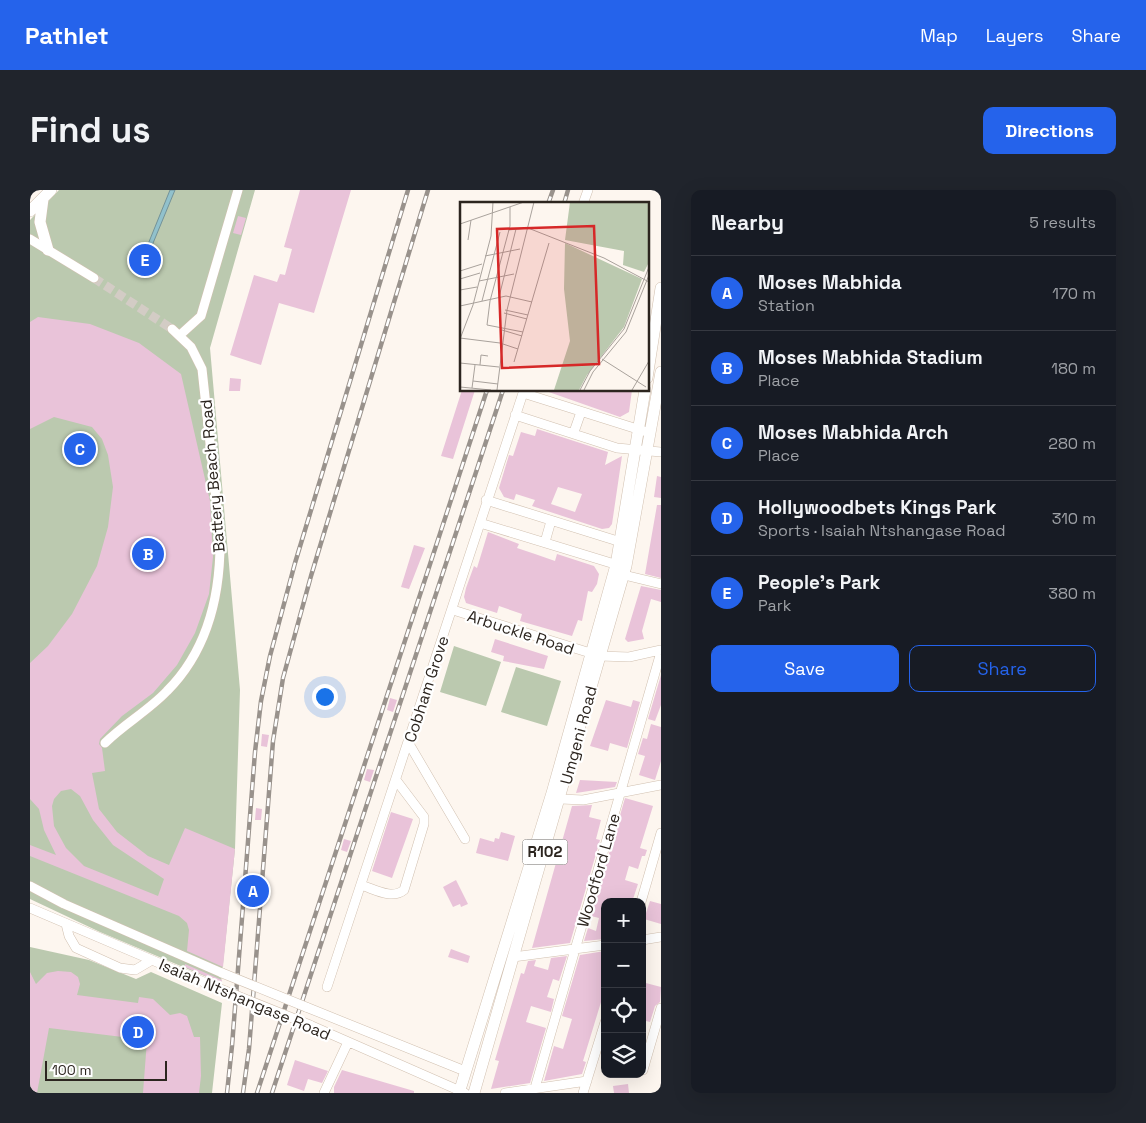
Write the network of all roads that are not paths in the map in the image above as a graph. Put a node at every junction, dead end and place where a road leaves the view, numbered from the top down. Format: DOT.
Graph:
graph roads {
  1 [pos="238,190"];
  2 [pos="588,190"];
  3 [pos="47,194"];
  4 [pos="584,202"];
  5 [pos="30,211"];
  6 [pos="30,239"];
  7 [pos="48,250"];
  8 [pos="94,278"];
  9 [pos="661,288"];
  10 [pos="172,329"];
  11 [pos="180,335"];
  12 [pos="654,347"];
  13 [pos="661,372"];
  14 [pos="648,374"];
  15 [pos="523,391"];
  16 [pos="645,391"];
  17 [pos="581,412"];
  18 [pos="515,415"];
  19 [pos="638,430"];
  20 [pos="654,430"];
  21 [pos="574,432"];
  22 [pos="635,450"];
  23 [pos="647,451"];
  24 [pos="661,452"];
  25 [pos="486,500"];
  26 [pos="551,521"];
  27 [pos="480,523"];
  28 [pos="545,542"];
  29 [pos="626,543"];
  30 [pos="622,569"];
  31 [pos="661,584"];
  32 [pos="452,610"];
  33 [pos="661,651"];
  34 [pos="595,655"];
  35 [pos="408,742"];
  36 [pos="105,743"];
  37 [pos="396,780"];
  38 [pos="661,785"];
  39 [pos="620,793"];
  40 [pos="561,799"];
  41 [pos="661,832"];
  42 [pos="465,838"];
  43 [pos="361,885"];
  44 [pos="30,886"];
  45 [pos="642,898"];
  46 [pos="30,908"];
  47 [pos="66,924"];
  48 [pos="661,937"];
  49 [pos="646,939"];
  50 [pos="601,946"];
  51 [pos="574,949"];
  52 [pos="514,957"];
  53 [pos="152,960"];
  54 [pos="326,987"];
  55 [pos="661,1008"];
  56 [pos="602,1033"];
  57 [pos="348,1042"];
  58 [pos="646,1060"];
  59 [pos="460,1069"];
  60 [pos="587,1081"];
  61 [pos="535,1088"];
  62 [pos="461,1092"];
  63 [pos="324,1093"];
  64 [pos="474,1093"];
  65 [pos="505,1093"];
  66 [pos="582,1093"];
  1 -- 11 [label="street"];
  2 -- 4 [label="street"];
  3 -- 5 [label="main road"];
  3 -- 7 [label="main road"];
  6 -- 7 [label="street"];
  7 -- 8 [label="street"];
  9 -- 12 [label="main road"];
  10 -- 11 [label="street, Battery Beach Road"];
  11 -- 36 [label="street, Battery Beach Road"];
  12 -- 14 [label="main road"];
  13 -- 20 [label="main road, Umgeni Road / R102"];
  15 -- 17 [label="street"];
  15 -- 18 [label="street, Cobham Grove"];
  16 -- 19 [label="main road, Umgeni Road / R102"];
  17 -- 19 [label="street"];
  17 -- 21 [label="street"];
  18 -- 21 [label="street"];
  18 -- 25 [label="street, Cobham Grove"];
  19 -- 20 [label="street"];
  19 -- 22 [label="main road, Umgeni Road / R102"];
  20 -- 23 [label="main road, Umgeni Road / R102"];
  21 -- 22 [label="street"];
  22 -- 23 [label="street"];
  22 -- 29 [label="main road, Umgeni Road / R102"];
  23 -- 24 [label="street"];
  23 -- 29 [label="main road, Umgeni Road / R102"];
  25 -- 26 [label="street"];
  25 -- 27 [label="street, Cobham Grove"];
  26 -- 28 [label="street"];
  26 -- 29 [label="street"];
  27 -- 28 [label="street"];
  27 -- 32 [label="street, Cobham Grove"];
  28 -- 30 [label="street"];
  29 -- 30 [label="main road, Umgeni Road / R102"];
  30 -- 31 [label="street"];
  30 -- 34 [label="main road, Umgeni Road / R102"];
  32 -- 34 [label="street, Arbuckle Road"];
  32 -- 35 [label="street, Cobham Grove"];
  33 -- 34 [label="street, Arbuckle Road"];
  33 -- 39 [label="street, Woodford Lane"];
  34 -- 40 [label="main road, Umgeni Road / R102"];
  34 -- 62 [label="main road, Umgeni Road / R102"];
  35 -- 37 [label="street, Cobham Grove"];
  35 -- 42 [label="street"];
  37 -- 43 [label="street, Cobham Grove"];
  37 -- 43 [label="street"];
  38 -- 39 [label="street"];
  39 -- 40 [label="street"];
  39 -- 51 [label="street, Woodford Lane"];
  40 -- 52 [label="main road, Umgeni Road / R102"];
  41 -- 45 [label="street"];
  43 -- 54 [label="street, Cobham Grove"];
  44 -- 59 [label="street, bridge"];
  46 -- 47 [label="street, Isaiah Ntshangase Road"];
  47 -- 53 [label="street, Isaiah Ntshangase Road"];
  47 -- 53 [label="street"];
  48 -- 49 [label="street"];
  50 -- 51 [label="street"];
  51 -- 52 [label="street"];
  51 -- 61 [label="street, Woodford Lane"];
  52 -- 64 [label="main road, Umgeni Road / R102"];
  53 -- 57 [label="street, Isaiah Ntshangase Road, bridge"];
  55 -- 58 [label="street"];
  56 -- 60 [label="street"];
  57 -- 62 [label="street, Isaiah Ntshangase Road"];
  57 -- 63 [label="street"];
  60 -- 61 [label="street"];
  60 -- 66 [label="street"];
  61 -- 65 [label="street"];
}
